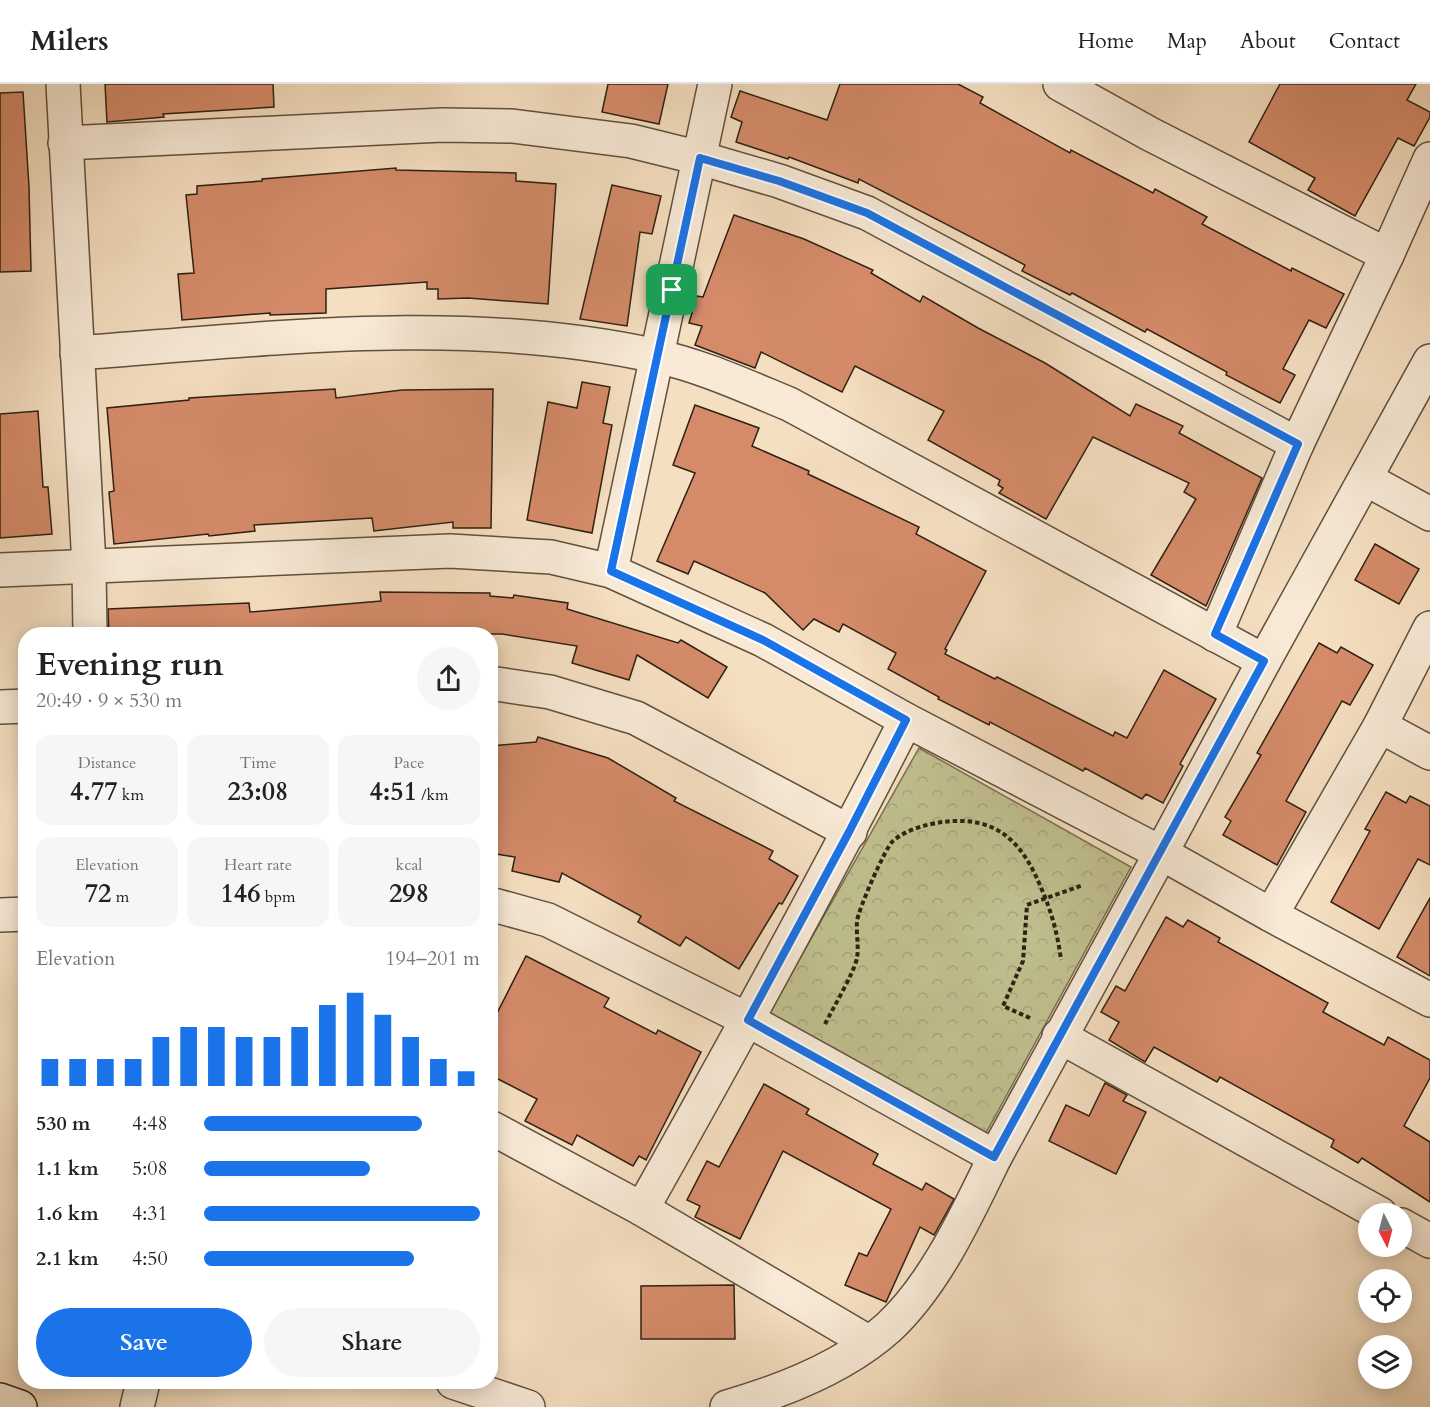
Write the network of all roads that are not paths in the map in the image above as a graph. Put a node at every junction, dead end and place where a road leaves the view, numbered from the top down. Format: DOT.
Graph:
graph roads {
  1 [pos="63,84"];
  2 [pos="716,84"];
  3 [pos="1059,84"];
  4 [pos="65,143"];
  5 [pos="700,158"];
  6 [pos="1430,159"];
  7 [pos="1387,255"];
  8 [pos="77,353"];
  9 [pos="659,356"];
  10 [pos="1430,361"];
  11 [pos="1298,444"];
  12 [pos="1366,479"];
  13 [pos="1430,514"];
  14 [pos="89,566"];
  15 [pos="0,570"];
  16 [pos="611,571"];
  17 [pos="90,627"];
  18 [pos="1430,627"];
  19 [pos="1215,634"];
  20 [pos="1264,661"];
  21 [pos="498,684"];
  22 [pos="18,706"];
  23 [pos="0,707"];
  24 [pos="906,720"];
  25 [pos="1380,726"];
  26 [pos="1430,753"];
  27 [pos="849,832"];
  28 [pos="1161,853"];
  29 [pos="498,906"];
  30 [pos="18,914"];
  31 [pos="0,915"];
  32 [pos="1271,915"];
  33 [pos="1430,1000"];
  34 [pos="748,1020"];
  35 [pos="1059,1036"];
  36 [pos="498,1131"];
  37 [pos="994,1157"];
  38 [pos="1360,1203"];
  39 [pos="642,1209"];
  40 [pos="1412,1231"];
  41 [pos="1430,1241"];
  42 [pos="868,1342"];
  43 [pos="141,1389"];
  44 [pos="474,1389"];
  45 [pos="0,1400"];
  46 [pos="20,1407"];
  47 [pos="137,1407"];
  48 [pos="528,1407"];
  49 [pos="727,1407"];
  1 -- 4 [label="street"];
  2 -- 5 [label="street"];
  3 -- 7 [label="street"];
  4 -- 5 [label="street"];
  4 -- 8 [label="street"];
  5 -- 9 [label="street"];
  5 -- 11 [label="street"];
  6 -- 7 [label="street"];
  7 -- 11 [label="street"];
  8 -- 9 [label="street"];
  8 -- 14 [label="street"];
  9 -- 16 [label="street"];
  9 -- 19 [label="street"];
  10 -- 12 [label="street"];
  11 -- 19 [label="street"];
  12 -- 13 [label="street"];
  12 -- 20 [label="street"];
  14 -- 15 [label="street"];
  14 -- 16 [label="street"];
  14 -- 17 [label="street"];
  16 -- 24 [label="street"];
  18 -- 25 [label="street"];
  19 -- 20 [label="street"];
  20 -- 28 [label="street"];
  21 -- 27 [label="street"];
  22 -- 23 [label="street"];
  24 -- 27 [label="street"];
  24 -- 28 [label="street"];
  25 -- 26 [label="street"];
  25 -- 32 [label="street"];
  27 -- 34 [label="street"];
  28 -- 32 [label="street"];
  28 -- 35 [label="street"];
  29 -- 34 [label="street"];
  30 -- 31 [label="street"];
  32 -- 33 [label="street"];
  34 -- 37 [label="street"];
  34 -- 39 [label="street"];
  35 -- 37 [label="street"];
  35 -- 38 [label="street"];
  36 -- 39 [label="street"];
  37 -- 42 [label="street"];
  39 -- 42 [label="street"];
  40 -- 41 [label="street"];
  42 -- 49 [label="street"];
  43 -- 47 [label="street"];
  44 -- 48 [label="street"];
  45 -- 46 [label="street"];
}
